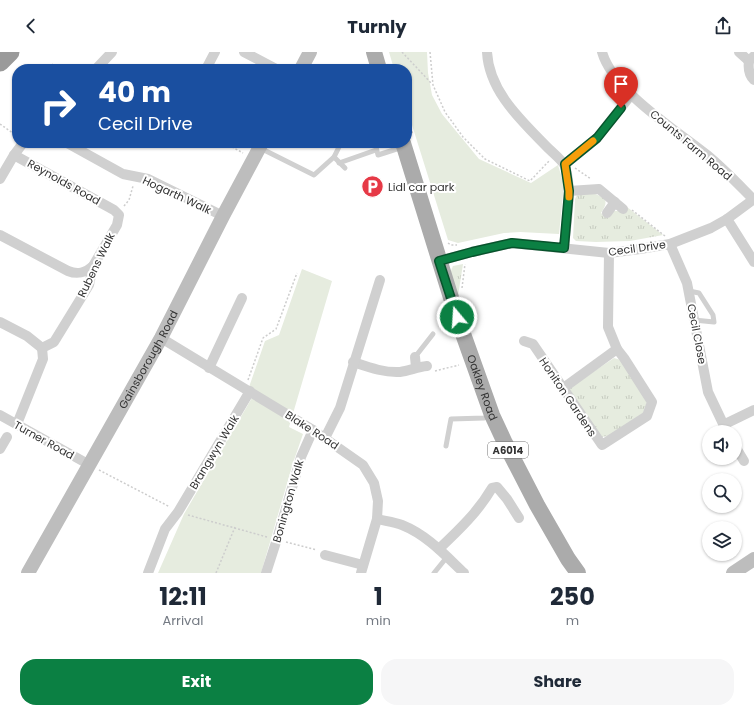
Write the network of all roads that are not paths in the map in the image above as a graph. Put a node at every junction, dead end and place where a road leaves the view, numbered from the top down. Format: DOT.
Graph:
graph roads {
  1 [pos="10,52"];
  2 [pos="112,52"];
  3 [pos="215,52"];
  4 [pos="244,52"];
  5 [pos="310,52"];
  6 [pos="374,52"];
  7 [pos="487,52"];
  8 [pos="602,52"];
  9 [pos="739,52"];
  10 [pos="752,58"];
  11 [pos="0,62"];
  12 [pos="101,64"];
  13 [pos="209,64"];
  14 [pos="267,64"];
  15 [pos="304,64"];
  16 [pos="378,64"];
  17 [pos="754,80"];
  18 [pos="631,95"];
  19 [pos="19,148"];
  20 [pos="76,148"];
  21 [pos="338,148"];
  22 [pos="376,148"];
  23 [pos="392,148"];
  24 [pos="404,148"];
  25 [pos="258,150"];
  26 [pos="377,152"];
  27 [pos="14,154"];
  28 [pos="334,157"];
  29 [pos="340,163"];
  30 [pos="566,163"];
  31 [pos="345,168"];
  32 [pos="0,179"];
  33 [pos="569,191"];
  34 [pos="754,199"];
  35 [pos="615,202"];
  36 [pos="623,209"];
  37 [pos="116,212"];
  38 [pos="608,213"];
  39 [pos="223,216"];
  40 [pos="727,219"];
  41 [pos="0,235"];
  42 [pos="672,243"];
  43 [pos="564,248"];
  44 [pos="609,253"];
  45 [pos="439,261"];
  46 [pos="754,262"];
  47 [pos="93,266"];
  48 [pos="380,280"];
  49 [pos="689,291"];
  50 [pos="242,298"];
  51 [pos="694,320"];
  52 [pos="0,322"];
  53 [pos="434,334"];
  54 [pos="161,338"];
  55 [pos="524,341"];
  56 [pos="42,348"];
  57 [pos="617,349"];
  58 [pos="354,362"];
  59 [pos="415,362"];
  60 [pos="427,366"];
  61 [pos="209,368"];
  62 [pos="562,389"];
  63 [pos="247,390"];
  64 [pos="754,410"];
  65 [pos="0,415"];
  66 [pos="492,415"];
  67 [pos="17,424"];
  68 [pos="723,425"];
  69 [pos="731,425"];
  70 [pos="313,430"];
  71 [pos="7,437"];
  72 [pos="325,438"];
  73 [pos="446,446"];
  74 [pos="0,447"];
  75 [pos="742,458"];
  76 [pos="744,461"];
  77 [pos="88,464"];
  78 [pos="519,518"];
  79 [pos="377,519"];
  80 [pos="439,549"];
  81 [pos="325,555"];
  82 [pos="447,557"];
  83 [pos="754,559"];
  84 [pos="362,569"];
  85 [pos="28,573"];
  86 [pos="148,573"];
  87 [pos="266,573"];
  88 [pos="434,573"];
  89 [pos="464,573"];
  90 [pos="578,573"];
  91 [pos="733,573"];
  1 -- 11 [label="highway"];
  2 -- 12 [label="street"];
  3 -- 13 [label="street"];
  4 -- 14 [label="street"];
  5 -- 15 [label="street"];
  6 -- 16 [label="main road"];
  7 -- 30 [label="street"];
  8 -- 18 [label="street, Counts Farm Road"];
  9 -- 10 [label="street"];
  10 -- 17 [label="street"];
  18 -- 30 [label="street"];
  18 -- 34 [label="street, Counts Farm Road"];
  19 -- 27 [label="street"];
  20 -- 39 [label="street, Hogarth Walk"];
  21 -- 28 [label="lane"];
  22 -- 26 [label="lane"];
  23 -- 26 [label="lane"];
  24 -- 45 [label="main road, Oakley Road / A6014"];
  25 -- 28 [label="lane"];
  25 -- 39 [label="street, Gainsborough Road"];
  26 -- 29 [label="lane"];
  27 -- 32 [label="street"];
  27 -- 37 [label="street, Reynolds Road"];
  28 -- 29 [label="lane"];
  29 -- 31 [label="lane"];
  30 -- 33 [label="street"];
  33 -- 35 [label="street"];
  33 -- 43 [label="street"];
  34 -- 40 [label="street, Cecil Drive"];
  35 -- 36 [label="street"];
  35 -- 38 [label="street"];
  37 -- 47 [label="street, Rubens Walk"];
  39 -- 54 [label="street, Gainsborough Road"];
  40 -- 42 [label="street, Cecil Drive"];
  40 -- 46 [label="street"];
  41 -- 47 [label="street"];
  42 -- 44 [label="street, Cecil Drive"];
  42 -- 49 [label="street, Cecil Close"];
  43 -- 44 [label="street, Cecil Drive"];
  43 -- 45 [label="street, Cecil Drive"];
  44 -- 57 [label="street, Honiton Gardens"];
  45 -- 66 [label="main road, Oakley Road / A6014"];
  47 -- 56 [label="street, Rubens Walk"];
  48 -- 58 [label="street"];
  49 -- 51 [label="street, Cecil Close"];
  49 -- 51 [label="lane"];
  50 -- 61 [label="street"];
  51 -- 68 [label="street, Cecil Close"];
  52 -- 56 [label="street"];
  53 -- 59 [label="lane"];
  54 -- 61 [label="street, Blake Road"];
  54 -- 77 [label="street, Gainsborough Road"];
  55 -- 62 [label="street, Honiton Gardens"];
  56 -- 67 [label="street"];
  57 -- 62 [label="street"];
  57 -- 62 [label="street, Honiton Gardens"];
  58 -- 59 [label="street"];
  58 -- 72 [label="street"];
  59 -- 60 [label="street"];
  61 -- 63 [label="street, Blake Road"];
  63 -- 70 [label="street, Blake Road"];
  63 -- 86 [label="street, Brangwyn Walk"];
  64 -- 69 [label="street, Cecil Close"];
  65 -- 67 [label="street, Turner Road"];
  66 -- 73 [label="lane"];
  66 -- 90 [label="main road, Oakley Road / A6014"];
  67 -- 77 [label="street, Turner Road"];
  70 -- 72 [label="street, Blake Road"];
  70 -- 87 [label="street, Bonington Walk"];
  71 -- 74 [label="street"];
  72 -- 79 [label="street, Blake Road"];
  75 -- 76 [label="street"];
  77 -- 85 [label="street, Gainsborough Road"];
  78 -- 80 [label="street"];
  79 -- 80 [label="street"];
  79 -- 84 [label="street, Blake Road"];
  80 -- 82 [label="street"];
  81 -- 84 [label="street"];
  82 -- 88 [label="lane"];
  82 -- 89 [label="street"];
  83 -- 91 [label="street"];
}
